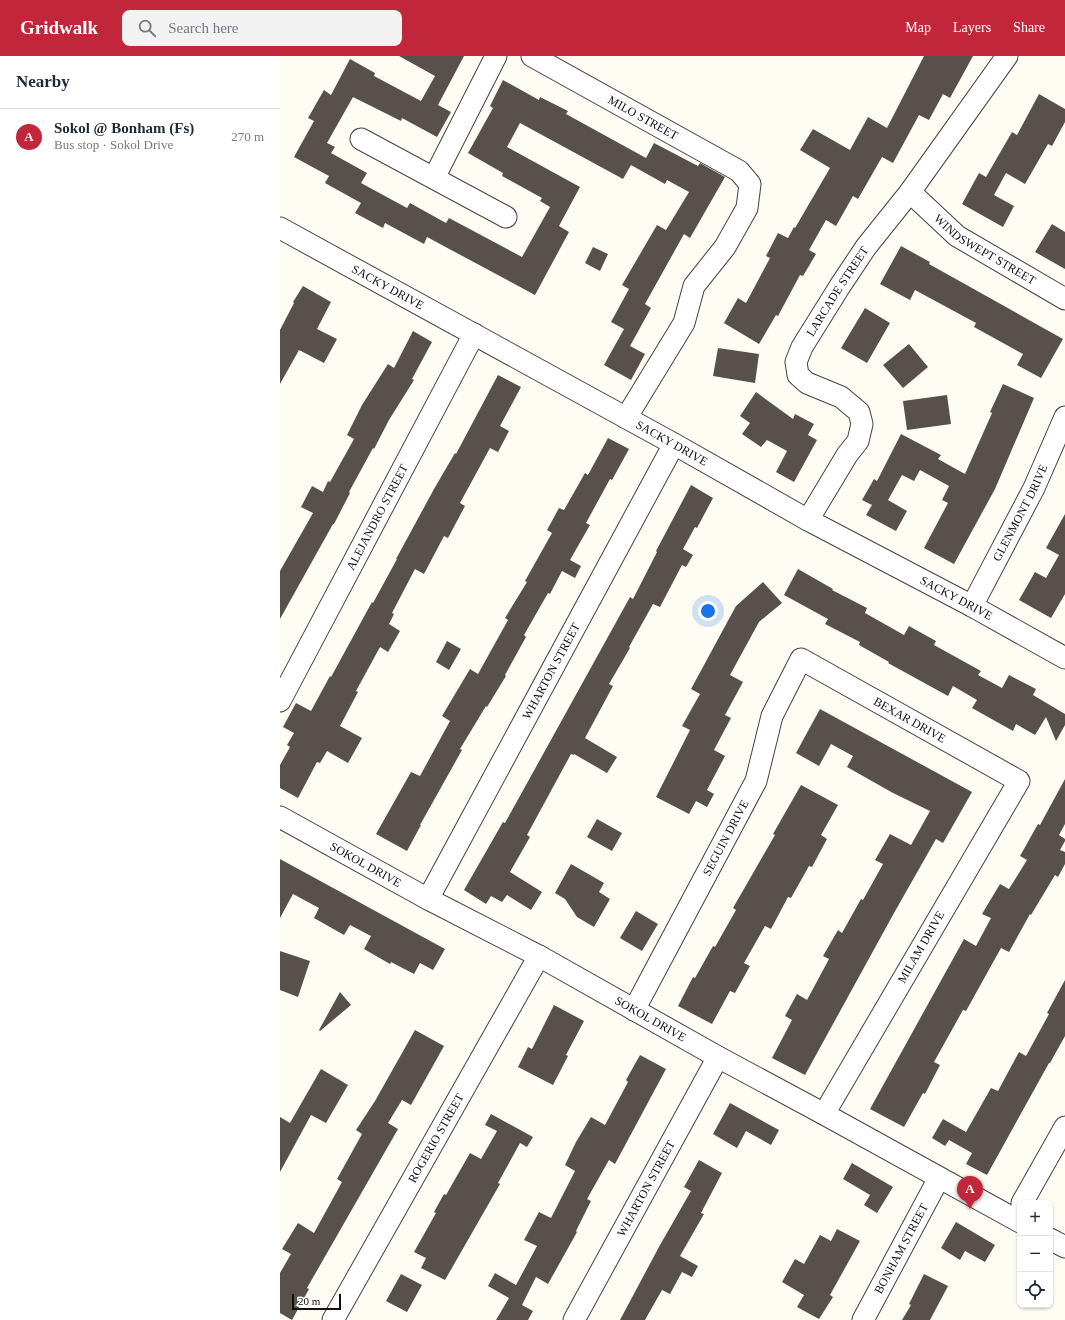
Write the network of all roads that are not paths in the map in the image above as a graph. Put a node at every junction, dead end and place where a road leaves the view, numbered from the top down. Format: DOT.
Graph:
graph roads {
  1 [pos="496,56"];
  2 [pos="532,56"];
  3 [pos="1008,56"];
  4 [pos="361,139"];
  5 [pos="434,178"];
  6 [pos="910,192"];
  7 [pos="506,217"];
  8 [pos="282,233"];
  9 [pos="1065,299"];
  10 [pos="474,334"];
  11 [pos="1065,417"];
  12 [pos="626,418"];
  13 [pos="674,444"];
  14 [pos="808,520"];
  15 [pos="972,606"];
  16 [pos="1065,658"];
  17 [pos="801,659"];
  18 [pos="280,701"];
  19 [pos="1019,781"];
  20 [pos="280,816"];
  21 [pos="428,899"];
  22 [pos="539,956"];
  23 [pos="634,1010"];
  24 [pos="718,1057"];
  25 [pos="824,1114"];
  26 [pos="1065,1127"];
  27 [pos="939,1178"];
  28 [pos="1026,1200"];
  29 [pos="1017,1212"];
  30 [pos="1053,1241"];
  31 [pos="1065,1247"];
  32 [pos="333,1320"];
  33 [pos="574,1320"];
  34 [pos="863,1320"];
  1 -- 5 [label="street"];
  2 -- 12 [label="street, MILO STREET"];
  3 -- 6 [label="street, LARCADE STREET"];
  4 -- 5 [label="street"];
  5 -- 7 [label="street"];
  6 -- 9 [label="street, WINDSWEPT STREET"];
  6 -- 14 [label="street, LARCADE STREET"];
  8 -- 10 [label="street, SACKY DRIVE"];
  10 -- 12 [label="street, SACKY DRIVE"];
  10 -- 18 [label="street, ALEJANDRO STREET"];
  11 -- 15 [label="street, GLENMONT DRIVE"];
  12 -- 13 [label="street, SACKY DRIVE"];
  13 -- 14 [label="street, SACKY DRIVE"];
  13 -- 21 [label="street, WHARTON STREET"];
  14 -- 15 [label="street, SACKY DRIVE"];
  15 -- 16 [label="street, SACKY DRIVE"];
  17 -- 19 [label="street, BEXAR DRIVE"];
  17 -- 23 [label="street, SEGUIN DRIVE"];
  19 -- 25 [label="street, MILAM DRIVE"];
  20 -- 21 [label="street, SOKOL DRIVE"];
  21 -- 22 [label="street, SOKOL DRIVE"];
  22 -- 23 [label="street, SOKOL DRIVE"];
  22 -- 32 [label="street, ROGERIO STREET"];
  23 -- 24 [label="street, SOKOL DRIVE"];
  24 -- 25 [label="street, SOKOL DRIVE"];
  24 -- 33 [label="street, WHARTON STREET"];
  25 -- 27 [label="street, SOKOL DRIVE"];
  26 -- 28 [label="street"];
  27 -- 29 [label="street, SOKOL DRIVE"];
  27 -- 34 [label="street, BONHAM STREET"];
  30 -- 31 [label="street"];
}
